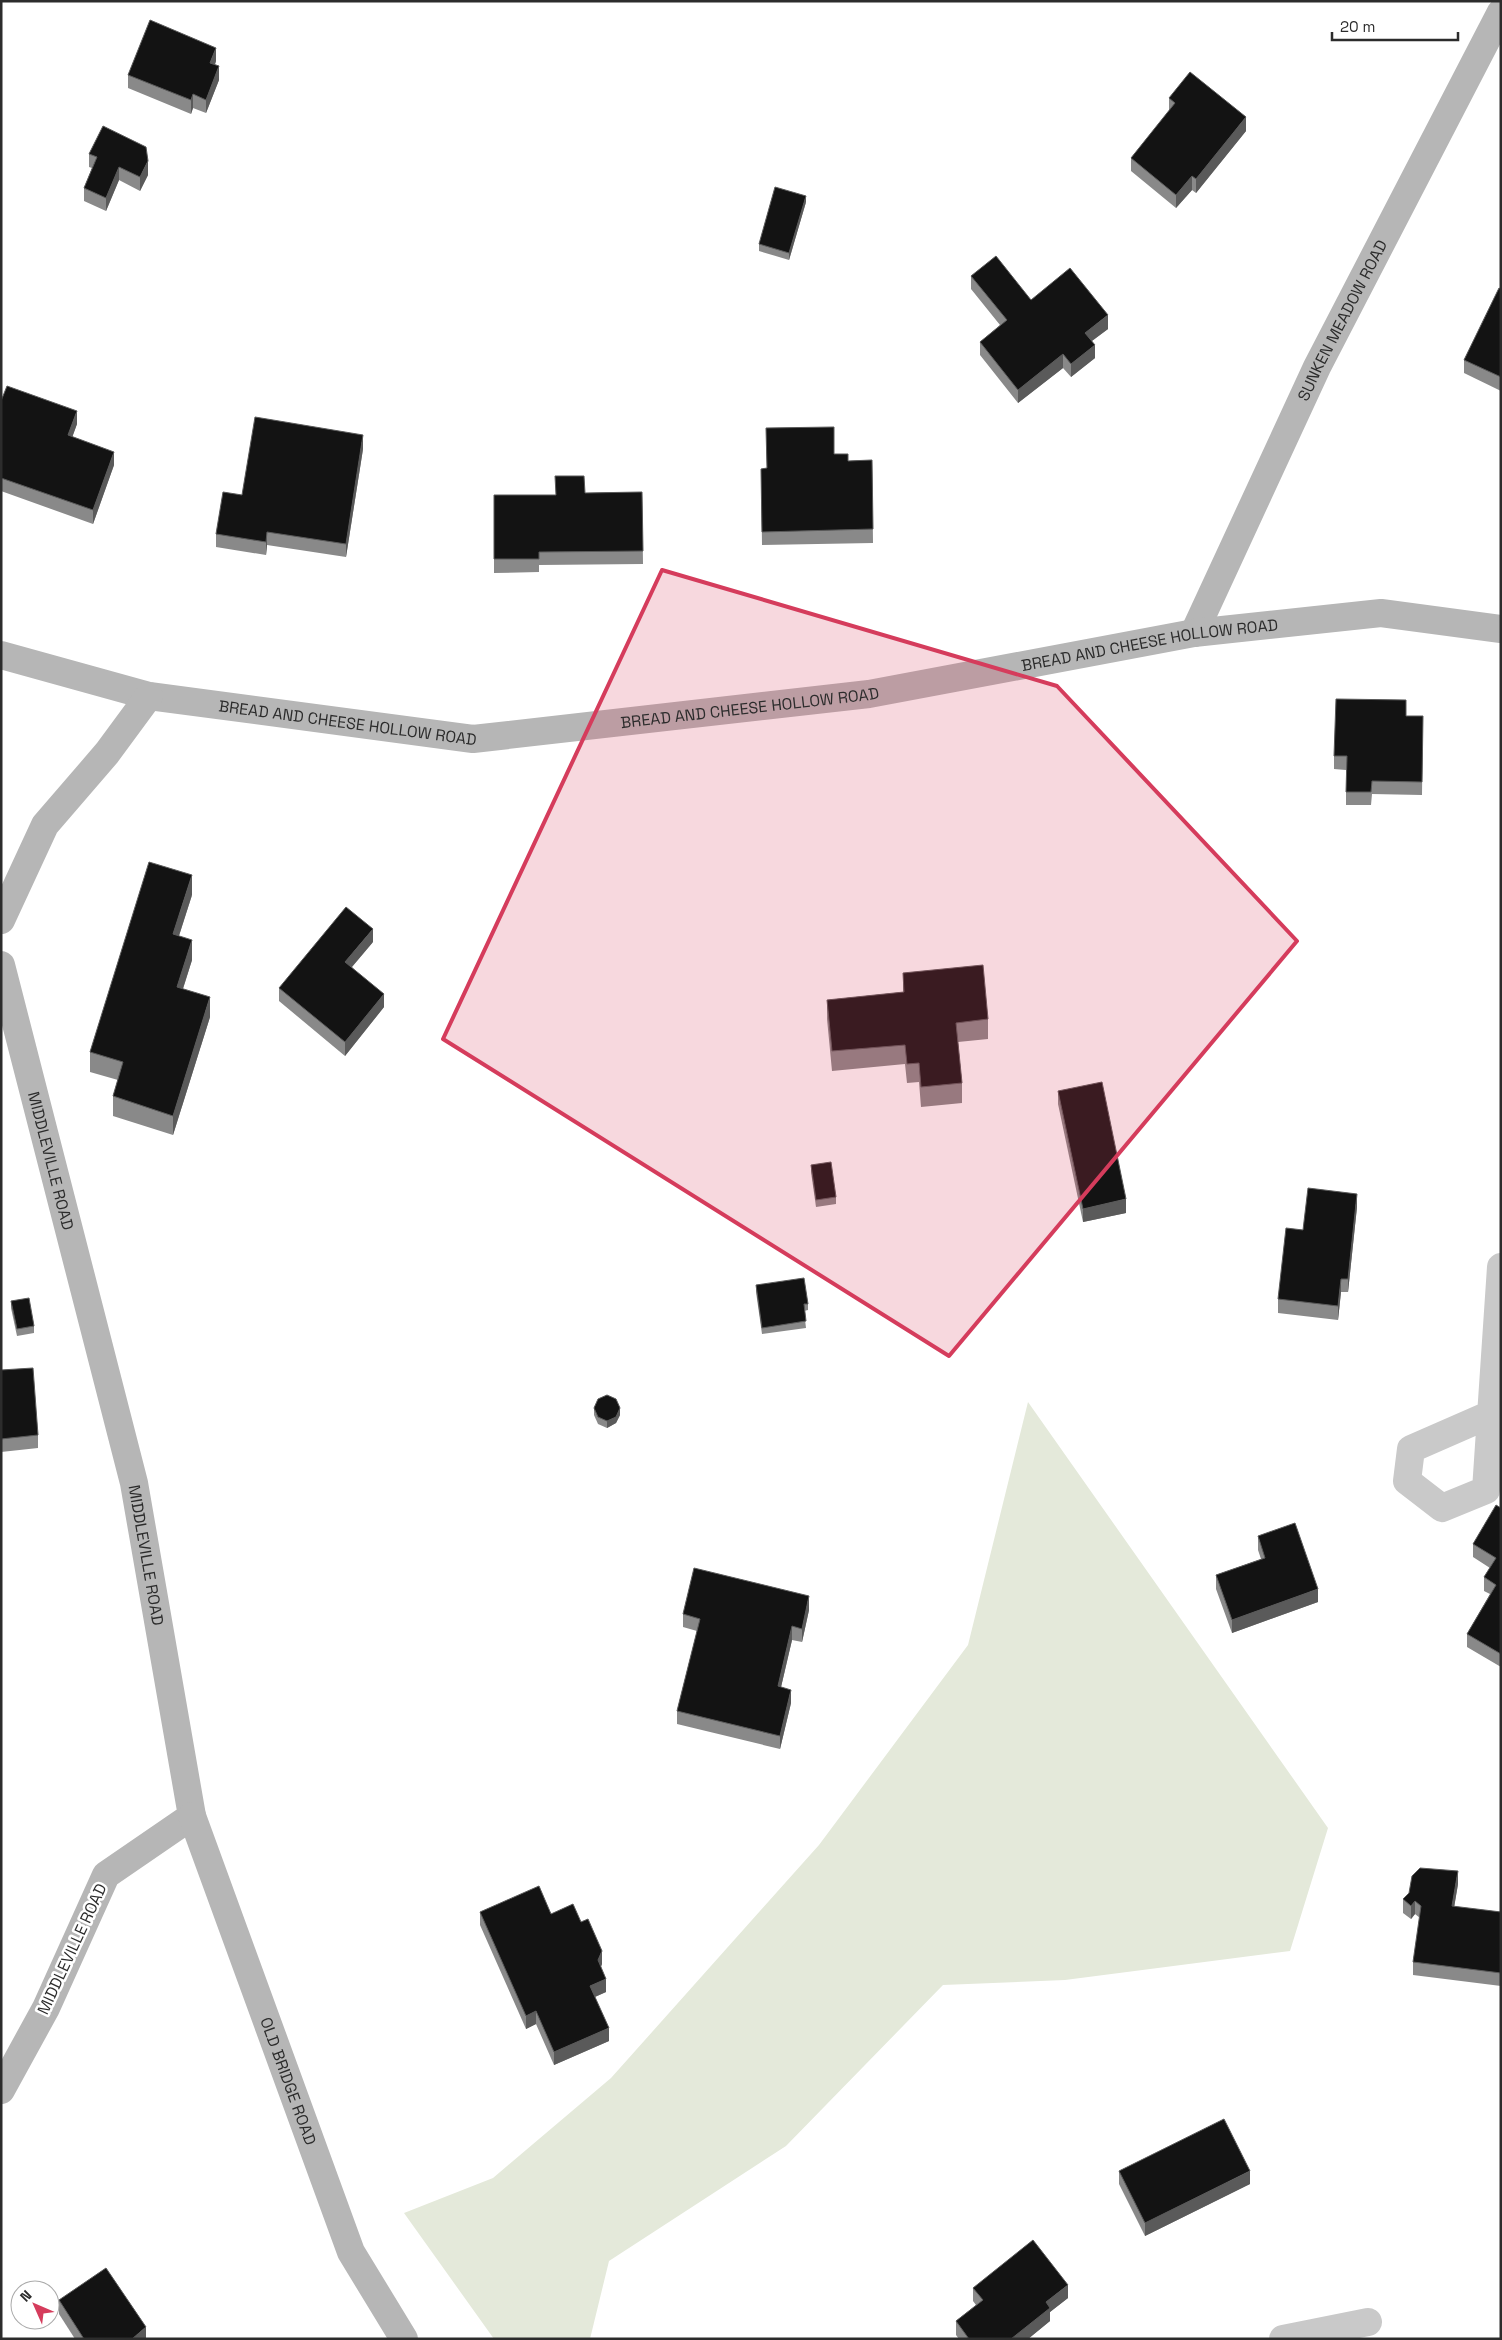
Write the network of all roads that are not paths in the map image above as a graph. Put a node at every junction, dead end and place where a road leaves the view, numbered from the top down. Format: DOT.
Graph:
graph roads {
  1 [pos="1501,12"];
  2 [pos="1501,629"];
  3 [pos="1194,633"];
  4 [pos="1,655"];
  5 [pos="149,696"];
  6 [pos="1,920"];
  7 [pos="1,964"];
  8 [pos="1501,1267"];
  9 [pos="1491,1414"];
  10 [pos="192,1816"];
  11 [pos="1,2090"];
  12 [pos="1368,2322"];
  13 [pos="404,2339"];
  14 [pos="1283,2339"];
  1 -- 3 [label="street, SUNKEN MEADOW ROAD"];
  2 -- 3 [label="street, BREAD AND CHEESE HOLLOW ROAD"];
  3 -- 5 [label="street, BREAD AND CHEESE HOLLOW ROAD"];
  4 -- 5 [label="street, BREAD AND CHEESE HOLLOW ROAD"];
  5 -- 6 [label="street"];
  7 -- 10 [label="street, MIDDLEVILLE ROAD"];
  8 -- 9 [label="street"];
  10 -- 11 [label="street, MIDDLEVILLE ROAD"];
  10 -- 13 [label="street, OLD BRIDGE ROAD"];
  12 -- 14 [label="street"];
}
